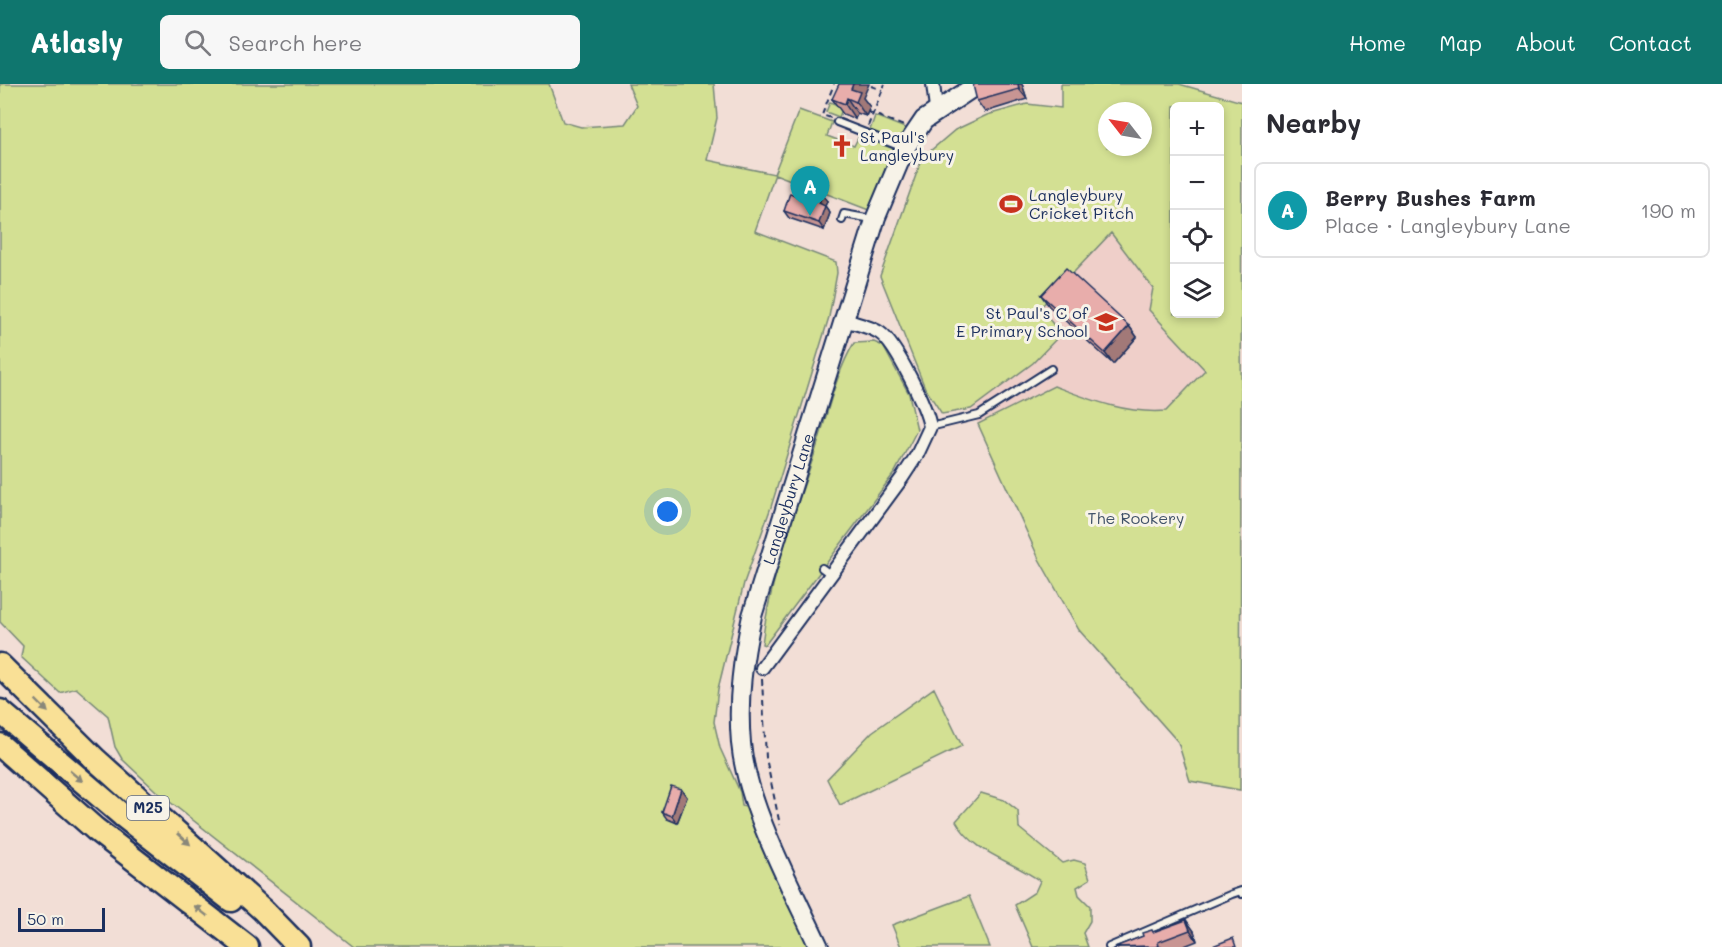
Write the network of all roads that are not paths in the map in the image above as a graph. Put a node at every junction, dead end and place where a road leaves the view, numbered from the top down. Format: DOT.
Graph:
graph roads {
  1 [pos="933,84"];
  2 [pos="978,84"];
  3 [pos="936,109"];
  4 [pos="837,122"];
  5 [pos="905,148"];
  6 [pos="842,220"];
  7 [pos="875,220"];
  8 [pos="845,320"];
  9 [pos="1051,369"];
  10 [pos="930,428"];
  11 [pos="0,665"];
  12 [pos="762,668"];
  13 [pos="0,711"];
  14 [pos="0,745"];
  15 [pos="0,765"];
  16 [pos="95,829"];
  17 [pos="1242,892"];
  18 [pos="247,947"];
  19 [pos="297,947"];
  20 [pos="819,947"];
  21 [pos="1108,947"];
  1 -- 3 [label="street"];
  2 -- 3 [label="street, Langleybury Lane"];
  3 -- 5 [label="street, Langleybury Lane"];
  4 -- 5 [label="lane"];
  5 -- 7 [label="street, Langleybury Lane"];
  6 -- 7 [label="lane"];
  7 -- 8 [label="street, Langleybury Lane"];
  8 -- 10 [label="street"];
  8 -- 20 [label="street, Langleybury Lane"];
  9 -- 10 [label="lane"];
  10 -- 12 [label="street"];
  11 -- 19 [label="highway, M25, one-way"];
  13 -- 19 [label="highway, M25, one-way"];
  14 -- 16 [label="highway"];
  15 -- 16 [label="highway"];
  18 -- 16 [label="highway, one-way"];
  17 -- 21 [label="lane"];
}
